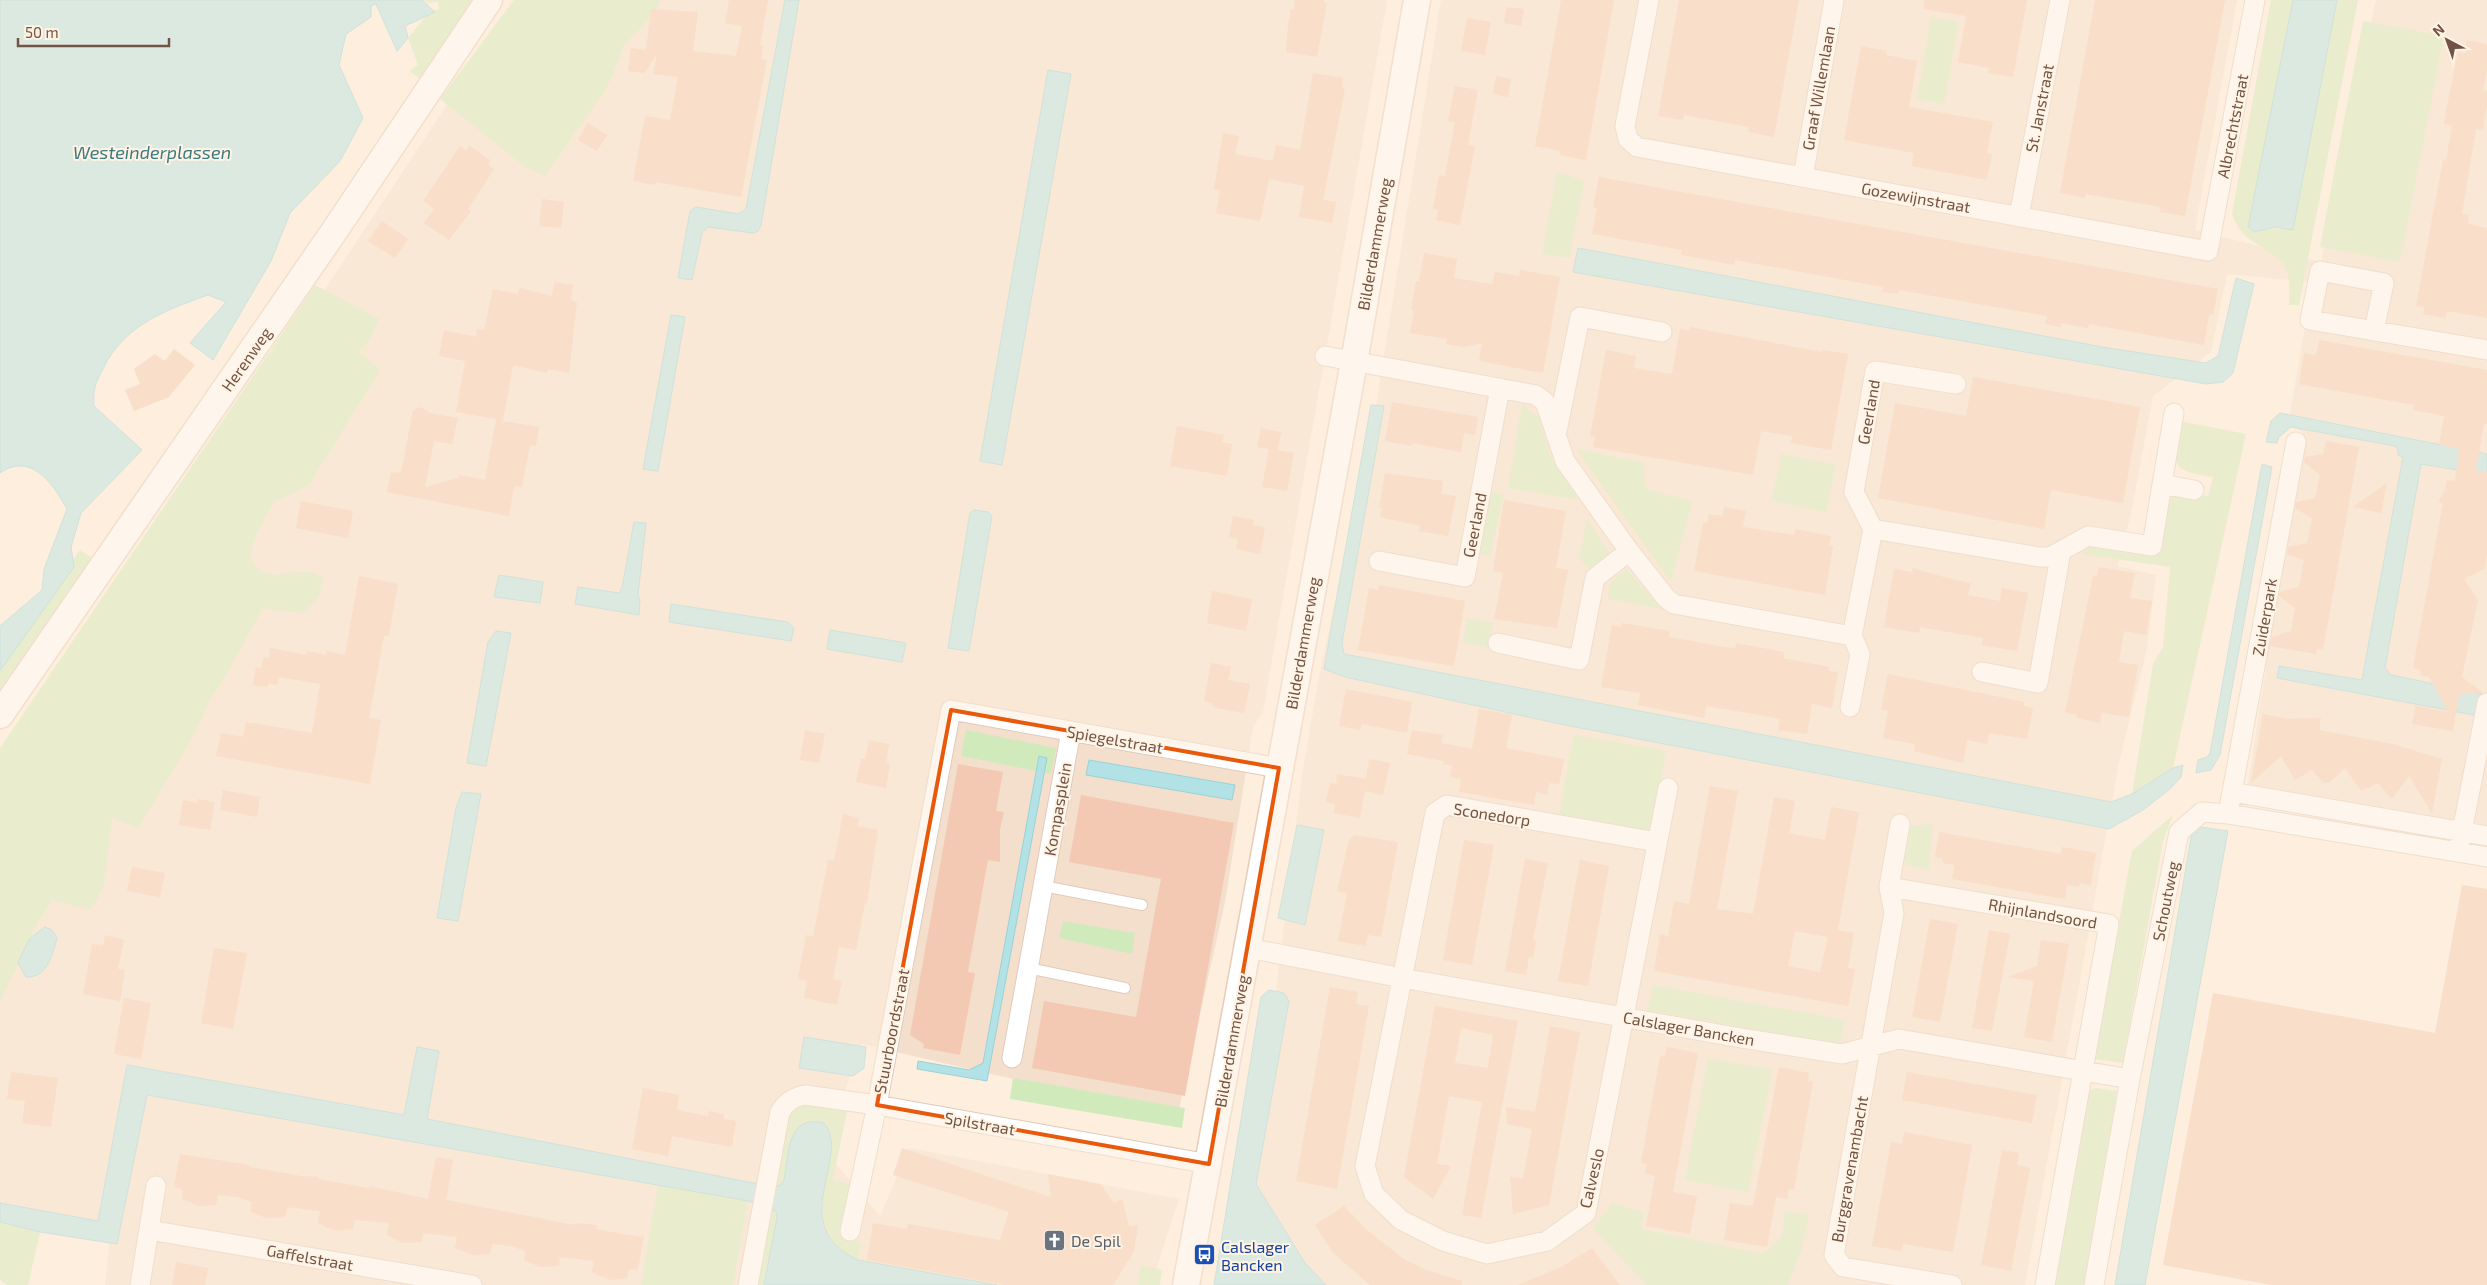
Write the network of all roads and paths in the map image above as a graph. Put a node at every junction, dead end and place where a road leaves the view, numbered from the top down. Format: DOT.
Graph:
graph roads {
  1 [pos="490,0"];
  2 [pos="1417,0"];
  3 [pos="1649,0"];
  4 [pos="1834,0"];
  5 [pos="2060,0"];
  6 [pos="2255,0"];
  7 [pos="1803,177"];
  8 [pos="2019,216"];
  9 [pos="2208,251"];
  10 [pos="2374,331"];
  11 [pos="1662,332"];
  12 [pos="2487,350"];
  13 [pos="1325,356"];
  14 [pos="1354,362"];
  15 [pos="1956,384"];
  16 [pos="1500,388"];
  17 [pos="2174,413"];
  18 [pos="1557,431"];
  19 [pos="2296,442"];
  20 [pos="2162,484"];
  21 [pos="2194,490"];
  22 [pos="1873,529"];
  23 [pos="1629,551"];
  24 [pos="2061,551"];
  25 [pos="1379,562"];
  26 [pos="1852,636"];
  27 [pos="1498,644"];
  28 [pos="1982,672"];
  29 [pos="2487,703"];
  30 [pos="1850,708"];
  31 [pos="951,710"];
  32 [pos="0,716"];
  33 [pos="1071,731"];
  34 [pos="1279,768"];
  35 [pos="1668,788"];
  36 [pos="2232,792"];
  37 [pos="2228,814"];
  38 [pos="1900,824"];
  39 [pos="2462,832"];
  40 [pos="2487,836"];
  41 [pos="1658,842"];
  42 [pos="2458,851"];
  43 [pos="2487,857"];
  44 [pos="1043,886"];
  45 [pos="1888,887"];
  46 [pos="1142,905"];
  47 [pos="1248,948"];
  48 [pos="1028,968"];
  49 [pos="1402,978"];
  50 [pos="1125,988"];
  51 [pos="1624,1016"];
  52 [pos="1870,1048"];
  53 [pos="1012,1058"];
  54 [pos="2084,1071"];
  55 [pos="2130,1080"];
  56 [pos="878,1105"];
  57 [pos="1210,1164"];
  58 [pos="156,1186"];
  59 [pos="149,1230"];
  60 [pos="850,1231"];
  61 [pos="437,1282"];
  62 [pos="140,1285"];
  63 [pos="472,1285"];
  64 [pos="748,1285"];
  65 [pos="1186,1285"];
  66 [pos="1952,1285"];
  67 [pos="2045,1285"];
  68 [pos="2094,1285"];
  1 -- 32 [label="street, Herenweg"];
  2 -- 14 [label="street, Bilderdammerweg"];
  3 -- 7 [label="street, Gozewijnstraat"];
  4 -- 7 [label="street, Graaf Willemlaan"];
  5 -- 8 [label="street, St. Janstraat"];
  6 -- 9 [label="street, Albrechtstraat"];
  7 -- 8 [label="street, Gozewijnstraat"];
  8 -- 9 [label="street, Gozewijnstraat"];
  10 -- 12 [label="street"];
  11 -- 18 [label="street"];
  13 -- 14 [label="street"];
  14 -- 16 [label="street"];
  14 -- 34 [label="street, Bilderdammerweg"];
  15 -- 22 [label="street, Geerland"];
  16 -- 18 [label="street"];
  16 -- 25 [label="street, Geerland"];
  17 -- 20 [label="street"];
  18 -- 23 [label="street"];
  19 -- 36 [label="street, Zuiderpark"];
  20 -- 21 [label="street"];
  20 -- 24 [label="street"];
  22 -- 24 [label="street"];
  22 -- 26 [label="street"];
  23 -- 26 [label="street"];
  23 -- 27 [label="street"];
  24 -- 28 [label="street"];
  26 -- 30 [label="street"];
  29 -- 39 [label="street"];
  31 -- 33 [label="street, Spiegelstraat"];
  31 -- 56 [label="street, Stuurboordstraat"];
  33 -- 34 [label="street, Spiegelstraat"];
  33 -- 44 [label="street, Kompasplein"];
  34 -- 47 [label="street, Bilderdammerweg"];
  35 -- 41 [label="street"];
  36 -- 37 [label="street, Zuiderpark"];
  36 -- 39 [label="street"];
  37 -- 42 [label="street, Schoutweg"];
  37 -- 55 [label="street, Schoutweg"];
  38 -- 45 [label="street"];
  39 -- 40 [label="street"];
  39 -- 42 [label="street"];
  41 -- 49 [label="street, Sconedorp"];
  41 -- 51 [label="street"];
  42 -- 43 [label="street, Schoutweg"];
  44 -- 46 [label="lane"];
  44 -- 48 [label="street, Kompasplein"];
  45 -- 52 [label="street"];
  45 -- 54 [label="street, Rhijnlandsoord"];
  47 -- 49 [label="street, Calslager Bancken"];
  47 -- 57 [label="street, Bilderdammerweg"];
  48 -- 50 [label="lane"];
  48 -- 53 [label="street, Kompasplein"];
  49 -- 51 [label="street, Calslager Bancken"];
  49 -- 51 [label="street, Calveslo"];
  51 -- 52 [label="street, Calslager Bancken"];
  52 -- 54 [label="street, Calslager Bancken"];
  52 -- 66 [label="street, Burggravenambacht"];
  54 -- 55 [label="street, Calslager Bancken"];
  54 -- 67 [label="street"];
  55 -- 68 [label="street, Schoutweg"];
  56 -- 57 [label="street, Spilstraat"];
  56 -- 60 [label="street"];
  56 -- 64 [label="street, Stuurboordstraat"];
  57 -- 65 [label="street, Bilderdammerweg"];
  58 -- 59 [label="street"];
  59 -- 61 [label="street, Gaffelstraat"];
  59 -- 62 [label="street"];
  61 -- 63 [label="street, Gaffelstraat"];
}
